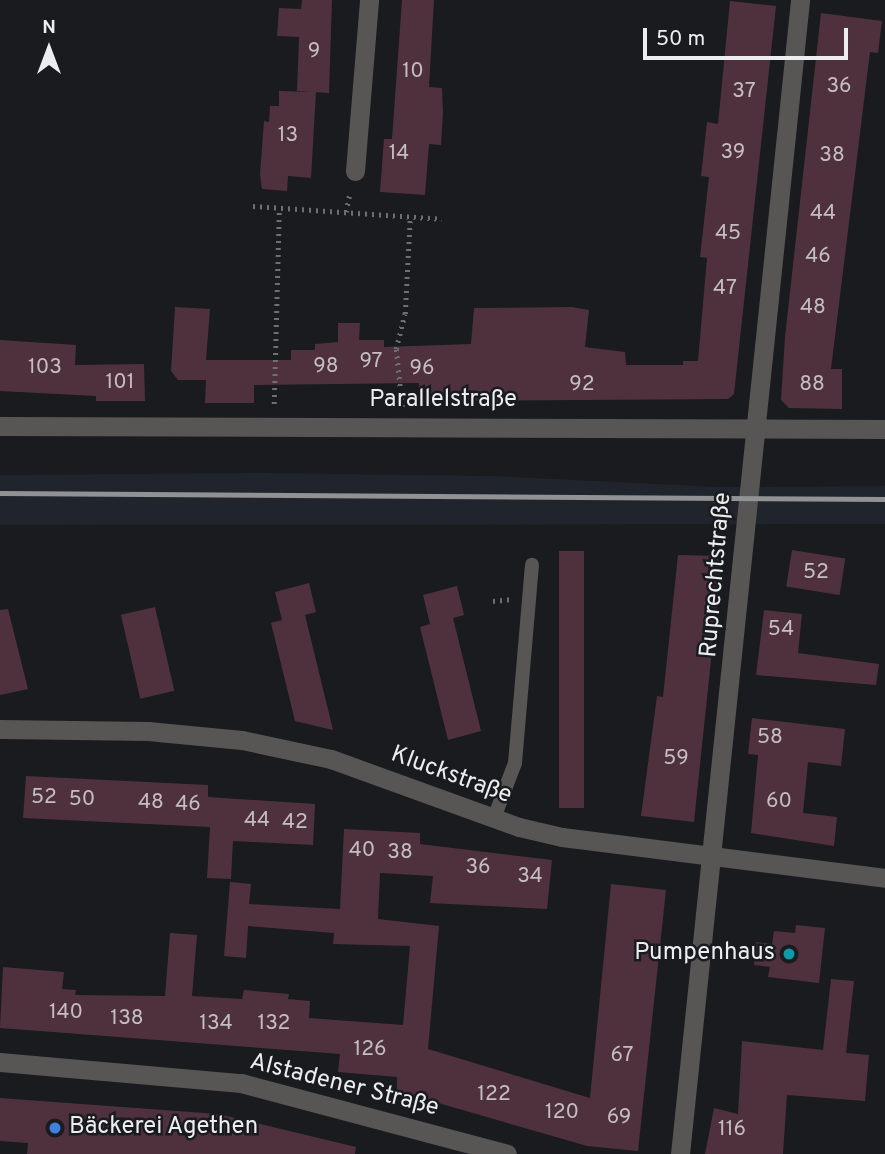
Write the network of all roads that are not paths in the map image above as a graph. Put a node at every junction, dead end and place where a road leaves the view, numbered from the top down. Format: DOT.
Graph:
graph roads {
  1 [pos="369,0"];
  2 [pos="800,0"];
  3 [pos="355,171"];
  4 [pos="0,426"];
  5 [pos="755,427"];
  6 [pos="885,429"];
  7 [pos="532,565"];
  8 [pos="0,729"];
  9 [pos="494,818"];
  10 [pos="710,859"];
  11 [pos="885,878"];
  12 [pos="0,1062"];
  13 [pos="507,1154"];
  14 [pos="680,1154"];
  1 -- 3 [label="street"];
  2 -- 5 [label="street, Ruprechtstraße"];
  4 -- 5 [label="street, Parallelstraße"];
  5 -- 6 [label="street, Parallelstraße"];
  5 -- 10 [label="street, Ruprechtstraße"];
  7 -- 9 [label="lane"];
  8 -- 9 [label="street, Kluckstraße"];
  9 -- 10 [label="street, Kluckstraße"];
  10 -- 11 [label="street, Kluckstraße"];
  10 -- 14 [label="street, Ruprechtstraße"];
  12 -- 13 [label="street, Alstadener Straße"];
}
